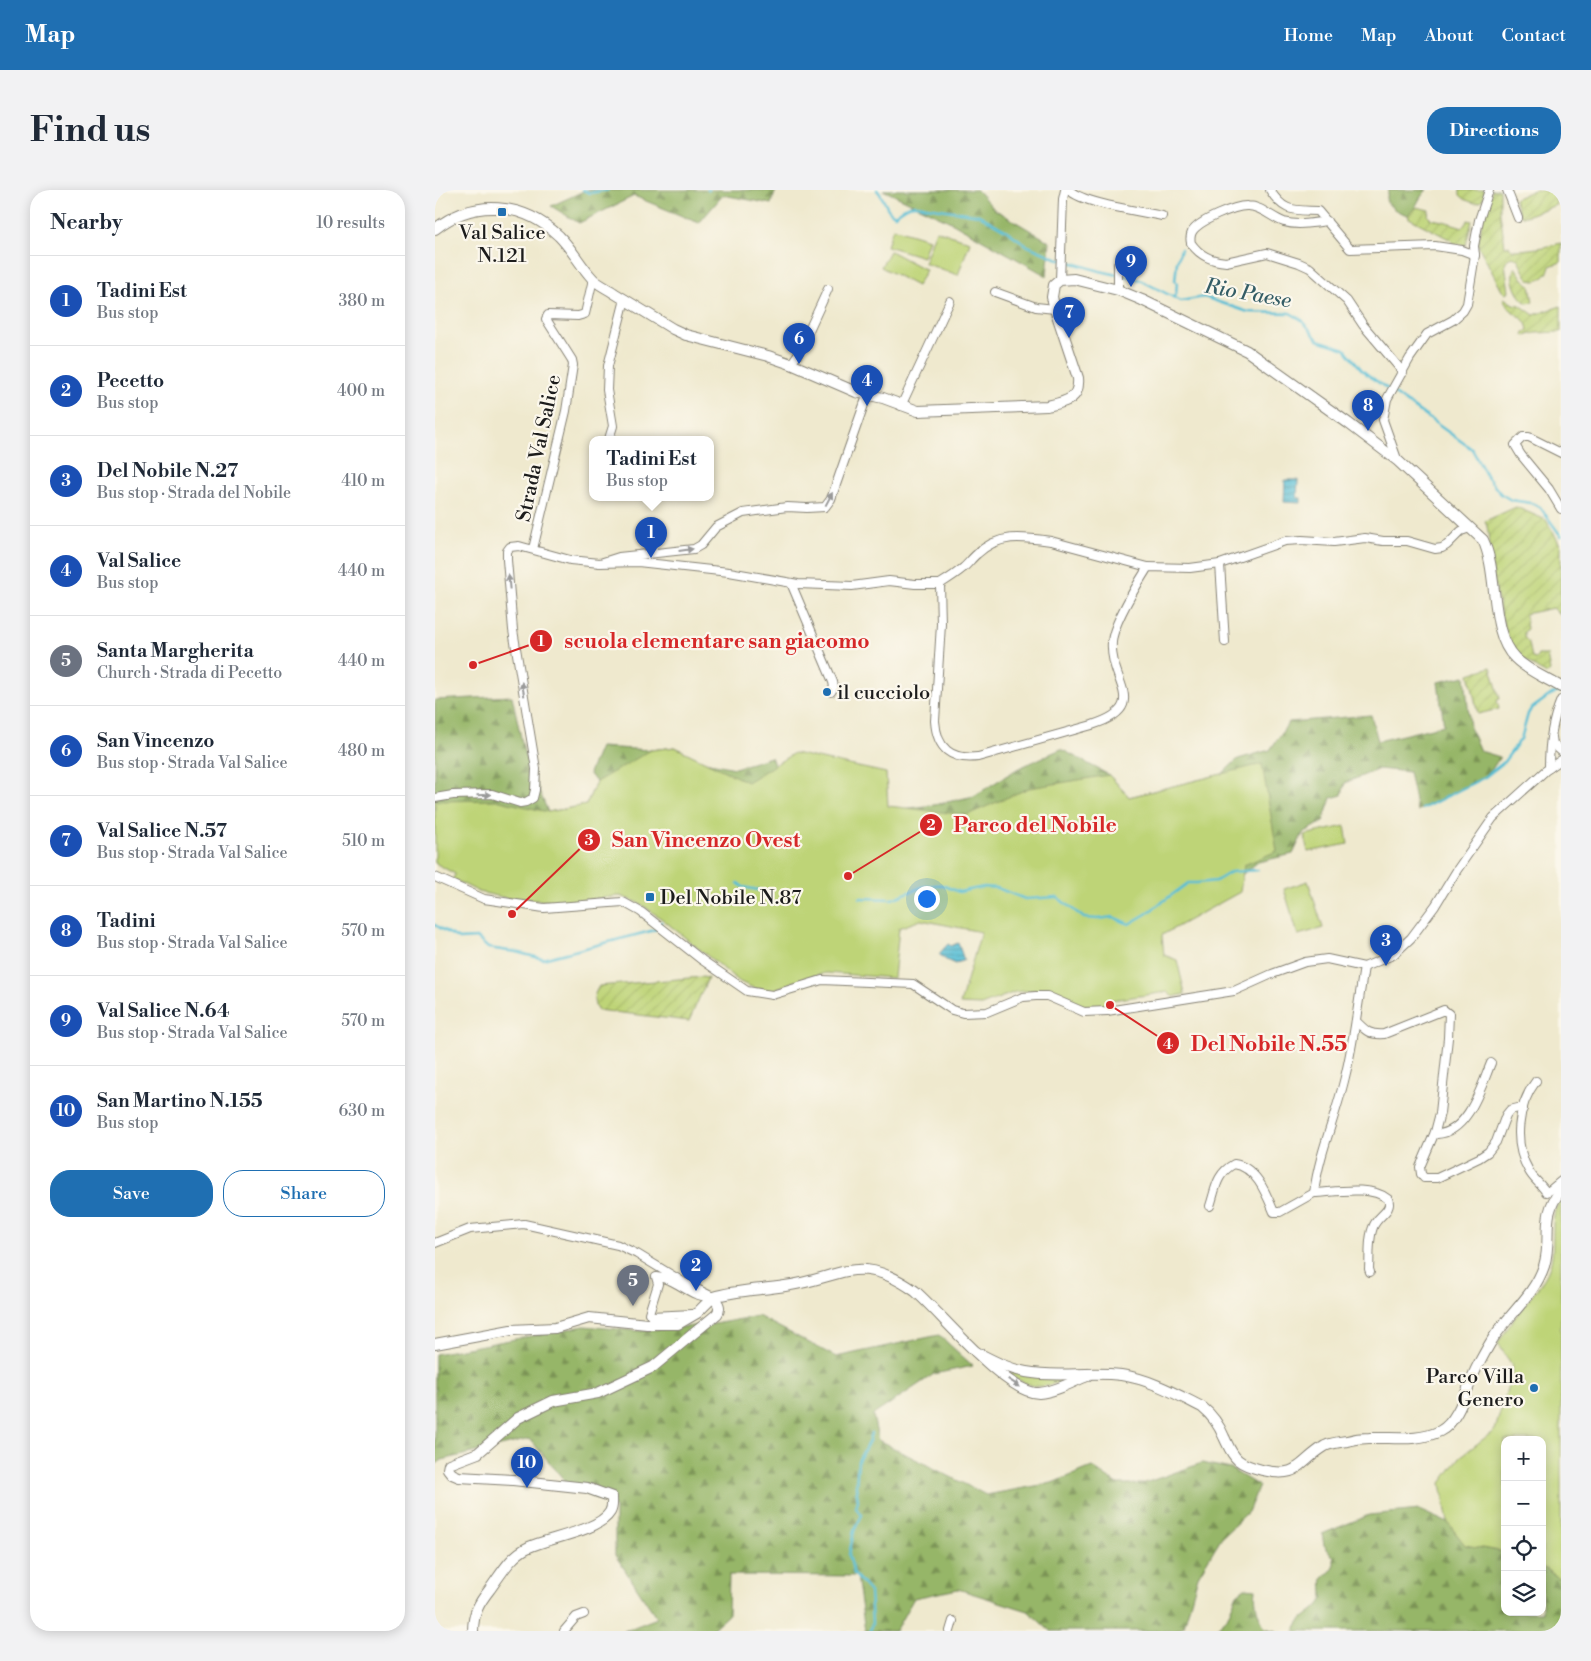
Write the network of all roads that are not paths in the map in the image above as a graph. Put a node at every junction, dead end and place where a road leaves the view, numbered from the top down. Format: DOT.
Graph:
graph roads {
  1 [pos="1065,190"];
  2 [pos="1069,190"];
  3 [pos="1270,190"];
  4 [pos="1489,190"];
  5 [pos="1507,190"];
  6 [pos="1162,216"];
  7 [pos="1518,218"];
  8 [pos="1327,221"];
  9 [pos="435,230"];
  10 [pos="1475,255"];
  11 [pos="1118,271"];
  12 [pos="593,280"];
  13 [pos="1060,280"];
  14 [pos="828,289"];
  15 [pos="1118,290"];
  16 [pos="995,292"];
  17 [pos="625,299"];
  18 [pos="950,301"];
  19 [pos="1055,309"];
  20 [pos="791,364"];
  21 [pos="1403,372"];
  22 [pos="867,396"];
  23 [pos="901,406"];
  24 [pos="610,436"];
  25 [pos="1561,453"];
  26 [pos="1397,462"];
  27 [pos="1561,509"];
  28 [pos="1470,528"];
  29 [pos="533,549"];
  30 [pos="600,562"];
  31 [pos="1220,564"];
  32 [pos="1148,567"];
  33 [pos="791,583"];
  34 [pos="941,584"];
  35 [pos="1225,642"];
  36 [pos="1561,687"];
  37 [pos="831,692"];
  38 [pos="1561,700"];
  39 [pos="1551,735"];
  40 [pos="1561,751"];
  41 [pos="1561,760"];
  42 [pos="1549,768"];
  43 [pos="435,798"];
  44 [pos="435,877"];
  45 [pos="1364,967"];
  46 [pos="1356,1021"];
  47 [pos="1491,1063"];
  48 [pos="1536,1082"];
  49 [pos="1523,1109"];
  50 [pos="1435,1132"];
  51 [pos="1561,1181"];
  52 [pos="1561,1190"];
  53 [pos="1314,1193"];
  54 [pos="1210,1206"];
  55 [pos="435,1243"];
  56 [pos="1370,1272"];
  57 [pos="713,1297"];
  58 [pos="697,1313"];
  59 [pos="435,1344"];
  60 [pos="977,1352"];
  61 [pos="1089,1375"];
  62 [pos="584,1614"];
  63 [pos="953,1622"];
  64 [pos="473,1631"];
  65 [pos="564,1631"];
  66 [pos="950,1631"];
  1 -- 13 [label="street"];
  2 -- 6 [label="street"];
  3 -- 8 [label="street"];
  4 -- 10 [label="street"];
  5 -- 7 [label="street"];
  8 -- 10 [label="street"];
  8 -- 21 [label="street"];
  9 -- 12 [label="street"];
  10 -- 21 [label="street"];
  11 -- 15 [label="street"];
  12 -- 17 [label="street"];
  12 -- 29 [label="street, Strada Val Salice"];
  13 -- 15 [label="street"];
  13 -- 19 [label="street"];
  14 -- 20 [label="street"];
  15 -- 26 [label="street"];
  16 -- 19 [label="street"];
  17 -- 20 [label="street"];
  17 -- 24 [label="street"];
  18 -- 23 [label="street"];
  19 -- 23 [label="street"];
  20 -- 22 [label="street"];
  21 -- 26 [label="street"];
  22 -- 23 [label="street"];
  30 -- 22 [label="street, one-way"];
  25 -- 27 [label="street"];
  26 -- 28 [label="street"];
  28 -- 31 [label="street"];
  28 -- 36 [label="street"];
  29 -- 30 [label="street"];
  43 -- 29 [label="street, one-way"];
  30 -- 33 [label="street"];
  31 -- 32 [label="street"];
  31 -- 35 [label="street"];
  32 -- 34 [label="street"];
  32 -- 34 [label="street"];
  33 -- 34 [label="street"];
  33 -- 37 [label="street"];
  38 -- 39 [label="street"];
  39 -- 40 [label="street"];
  39 -- 42 [label="street"];
  41 -- 42 [label="street"];
  42 -- 45 [label="street"];
  44 -- 45 [label="street"];
  45 -- 46 [label="street"];
  46 -- 50 [label="street"];
  46 -- 53 [label="street"];
  47 -- 50 [label="street"];
  48 -- 49 [label="street"];
  49 -- 50 [label="street"];
  49 -- 51 [label="street"];
  52 -- 61 [label="street"];
  53 -- 54 [label="street"];
  53 -- 56 [label="street"];
  55 -- 57 [label="street"];
  57 -- 58 [label="street"];
  57 -- 58 [label="street"];
  57 -- 60 [label="street"];
  57 -- 64 [label="street"];
  58 -- 59 [label="street"];
  60 -- 61 [label="street"];
  60 -- 61 [label="street, one-way"];
  62 -- 65 [label="street"];
  63 -- 66 [label="street"];
}
